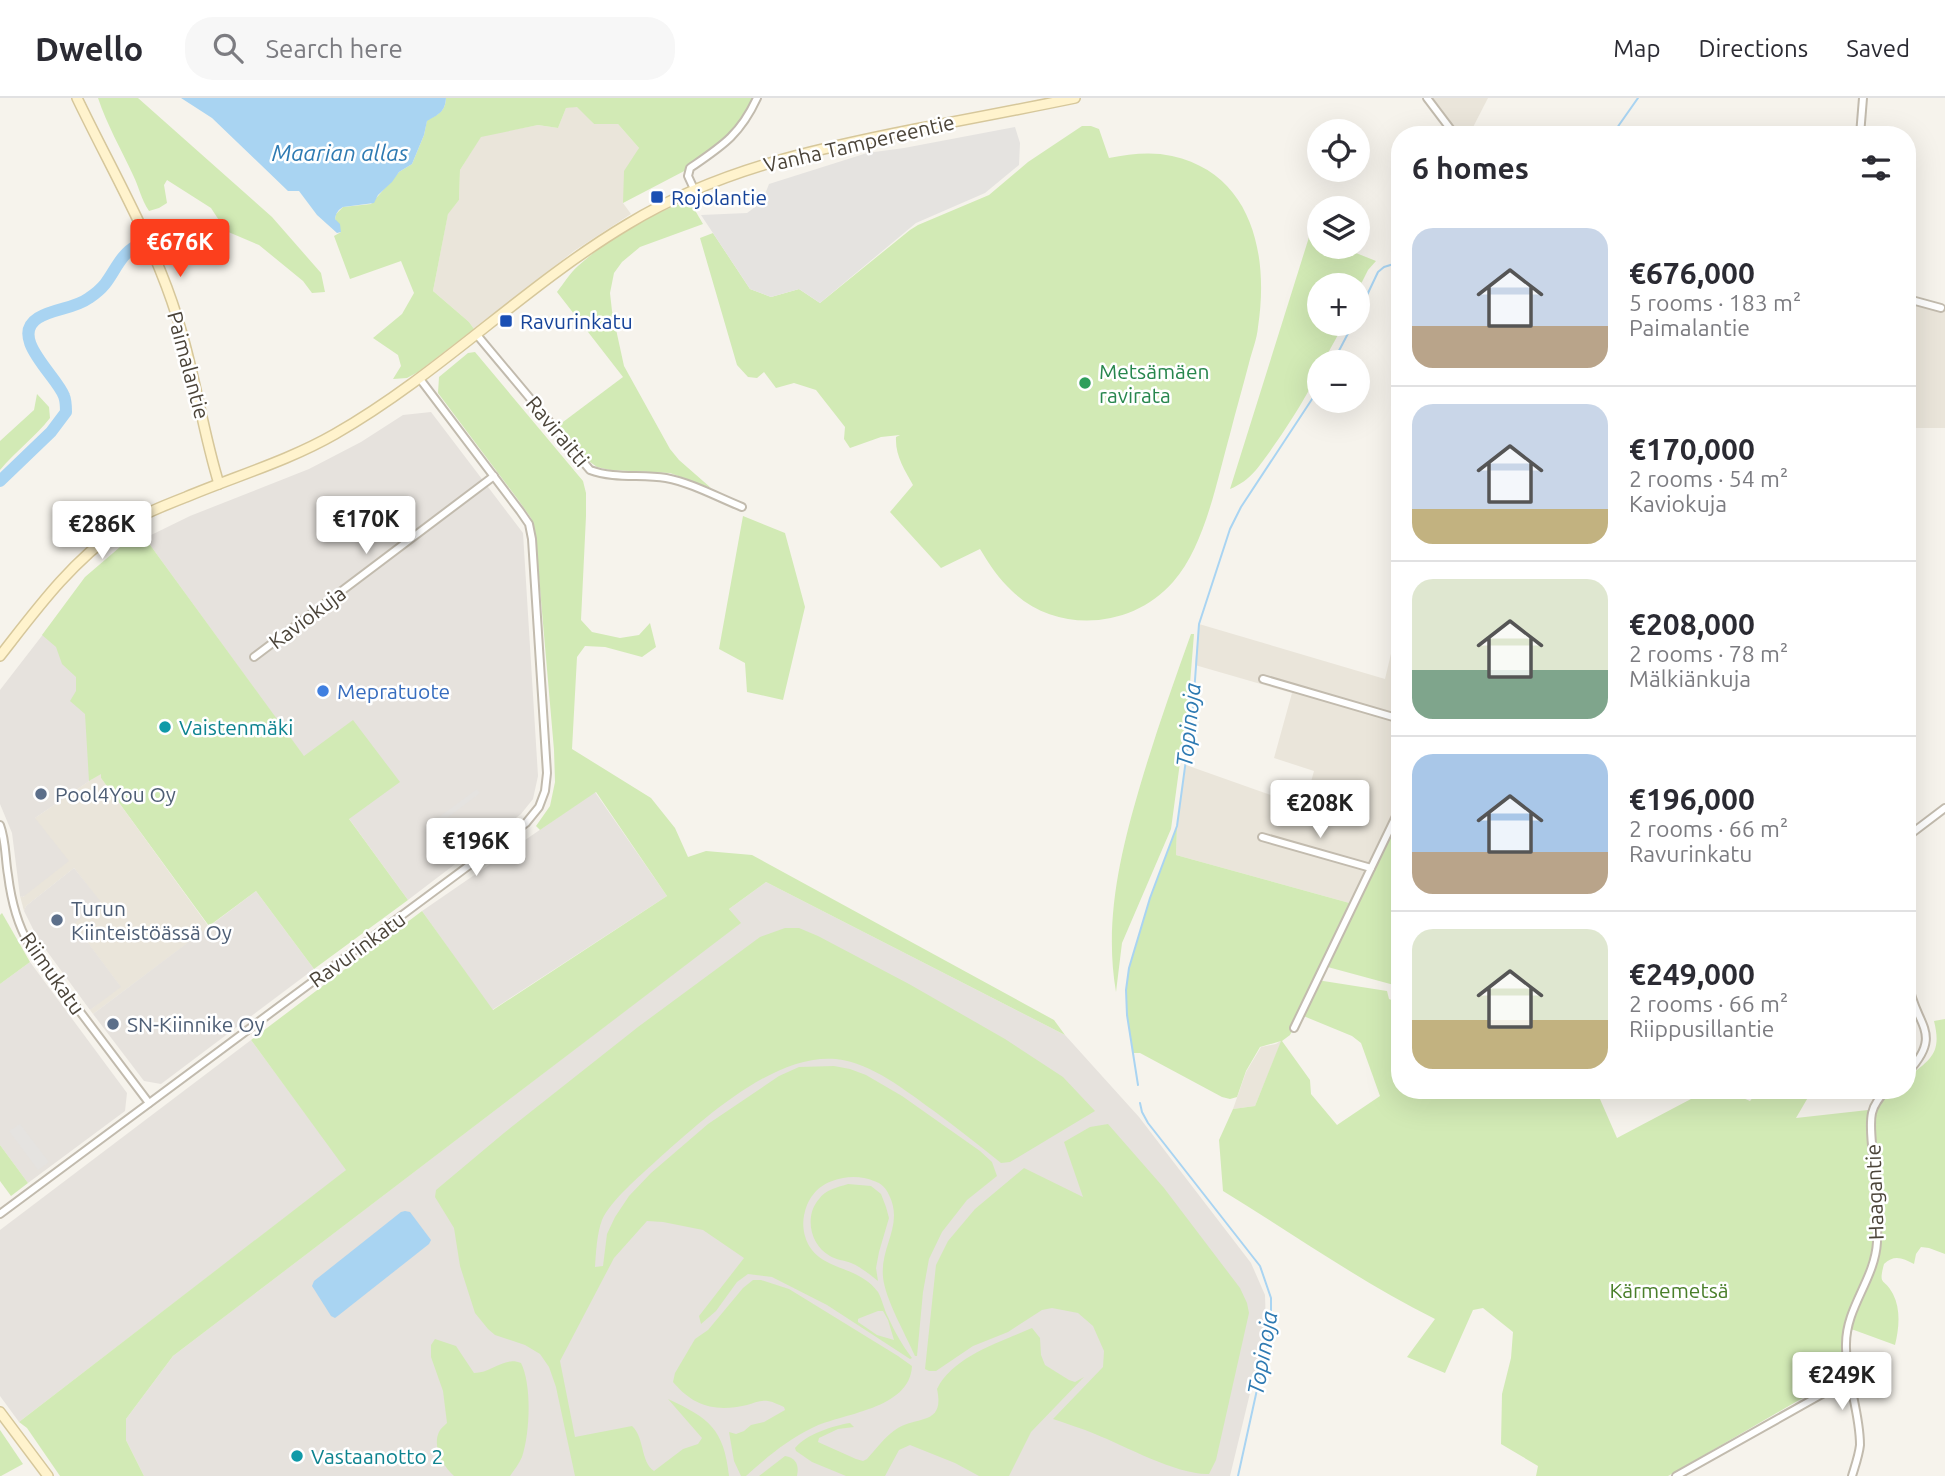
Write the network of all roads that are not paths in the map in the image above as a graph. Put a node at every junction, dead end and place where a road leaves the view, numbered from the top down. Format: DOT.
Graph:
graph roads {
  1 [pos="77,98"];
  2 [pos="757,98"];
  3 [pos="1075,98"];
  4 [pos="1427,98"];
  5 [pos="1863,98"];
  6 [pos="1448,126"];
  7 [pos="1861,126"];
  8 [pos="694,189"];
  9 [pos="1916,301"];
  10 [pos="1941,308"];
  11 [pos="477,335"];
  12 [pos="420,379"];
  13 [pos="494,476"];
  14 [pos="219,484"];
  15 [pos="742,507"];
  16 [pos="0,656"];
  17 [pos="254,657"];
  18 [pos="1263,679"];
  19 [pos="1391,716"];
  20 [pos="1945,808"];
  21 [pos="0,825"];
  22 [pos="1391,827"];
  23 [pos="1916,830"];
  24 [pos="1262,837"];
  25 [pos="1371,868"];
  26 [pos="1916,1005"];
  27 [pos="1294,1028"];
  28 [pos="1932,1028"];
  29 [pos="1932,1050"];
  30 [pos="1916,1066"];
  31 [pos="1879,1099"];
  32 [pos="149,1103"];
  33 [pos="0,1214"];
  34 [pos="1848,1376"];
  35 [pos="0,1412"];
  36 [pos="48,1476"];
  37 [pos="1676,1476"];
  38 [pos="1852,1476"];
  1 -- 14 [label="main road, Paimalantie"];
  2 -- 8 [label="street"];
  3 -- 8 [label="main road, Vanha Tampereentie"];
  4 -- 6 [label="street"];
  5 -- 7 [label="street"];
  8 -- 11 [label="main road, Vanha Tampereentie"];
  9 -- 10 [label="street"];
  11 -- 12 [label="main road, Vanha Tampereentie"];
  11 -- 15 [label="street, Raviraitti"];
  12 -- 13 [label="street, Ravurinkatu"];
  12 -- 14 [label="main road, Vanha Tampereentie"];
  13 -- 17 [label="street, Kaviokuja"];
  13 -- 32 [label="street, Ravurinkatu"];
  14 -- 16 [label="main road, Vanha Tampereentie"];
  18 -- 19 [label="street"];
  20 -- 23 [label="street"];
  21 -- 32 [label="street, Riimukatu"];
  22 -- 25 [label="street"];
  24 -- 25 [label="street"];
  25 -- 27 [label="street"];
  26 -- 28 [label="street"];
  29 -- 30 [label="street"];
  31 -- 34 [label="street, Haagantie"];
  32 -- 33 [label="street, Ravurinkatu"];
  34 -- 37 [label="street"];
  34 -- 38 [label="street, Haagantie"];
  35 -- 36 [label="main road"];
}
